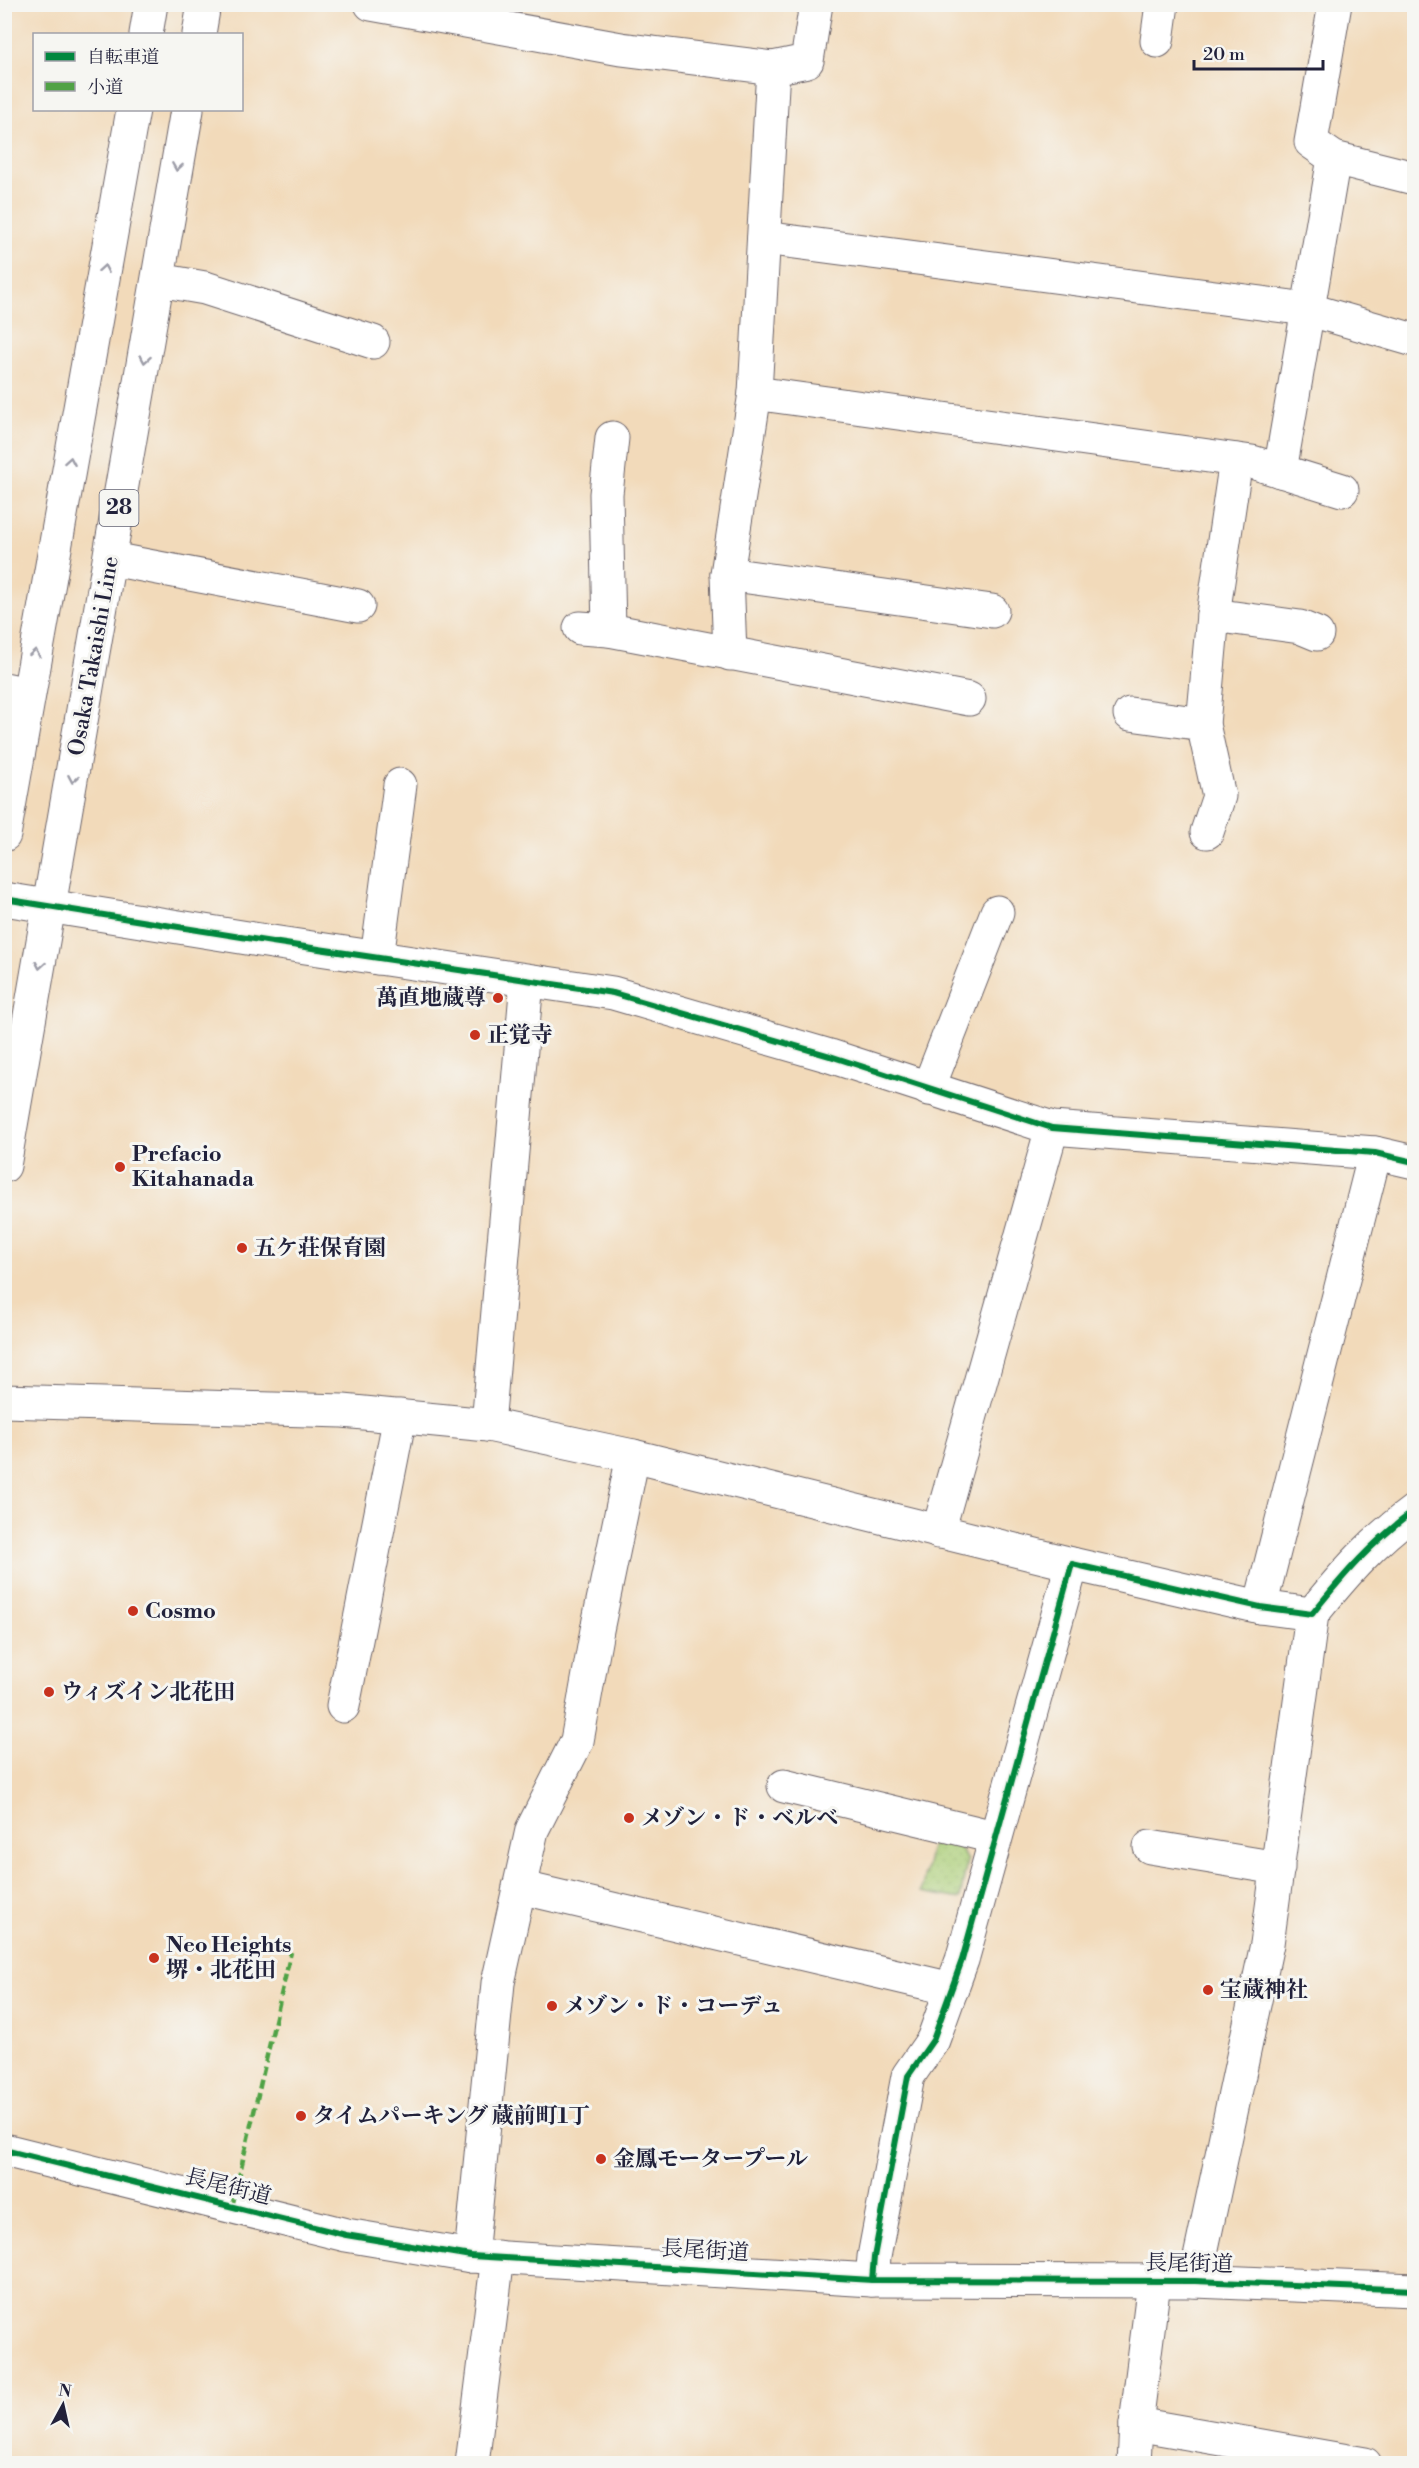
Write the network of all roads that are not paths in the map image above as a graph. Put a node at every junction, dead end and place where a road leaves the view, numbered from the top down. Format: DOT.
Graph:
graph roads {
  1 [pos="152,4"];
  2 [pos="204,4"];
  3 [pos="371,4"];
  4 [pos="816,4"];
  5 [pos="1162,4"];
  6 [pos="1335,4"];
  7 [pos="146,33"];
  8 [pos="200,33"];
  9 [pos="1157,41"];
  10 [pos="773,68"];
  11 [pos="133,111"];
  12 [pos="187,111"];
  13 [pos="1334,158"];
  14 [pos="1414,178"];
  15 [pos="764,238"];
  16 [pos="159,280"];
  17 [pos="1307,309"];
  18 [pos="1414,340"];
  19 [pos="373,342"];
  20 [pos="755,393"];
  21 [pos="612,438"];
  22 [pos="1236,460"];
  23 [pos="1280,471"];
  24 [pos="1342,490"];
  25 [pos="111,559"];
  26 [pos="727,573"];
  27 [pos="358,606"];
  28 [pos="992,612"];
  29 [pos="1213,615"];
  30 [pos="1317,634"];
  31 [pos="730,654"];
  32 [pos="16,692"];
  33 [pos="969,699"];
  34 [pos="1130,714"];
  35 [pos="1203,724"];
  36 [pos="400,785"];
  37 [pos="1207,832"];
  38 [pos="4,835"];
  39 [pos="4,899"];
  40 [pos="51,907"];
  41 [pos="997,912"];
  42 [pos="377,958"];
  43 [pos="527,981"];
  44 [pos="928,1089"];
  45 [pos="1052,1128"];
  46 [pos="1375,1153"];
  47 [pos="1414,1162"];
  48 [pos="4,1166"];
  49 [pos="4,1401"];
  50 [pos="400,1416"];
  51 [pos="488,1425"];
  52 [pos="633,1456"];
  53 [pos="1414,1511"];
  54 [pos="938,1532"];
  55 [pos="1072,1564"];
  56 [pos="1260,1607"];
  57 [pos="1312,1614"];
  58 [pos="343,1706"];
  59 [pos="784,1786"];
  60 [pos="994,1837"];
  61 [pos="1150,1847"];
  62 [pos="1278,1868"];
  63 [pos="519,1887"];
  64 [pos="952,1989"];
  65 [pos="4,2150"];
  66 [pos="484,2256"];
  67 [pos="872,2280"];
  68 [pos="1154,2282"];
  69 [pos="1195,2282"];
  70 [pos="1414,2290"];
  71 [pos="1136,2424"];
  72 [pos="472,2463"];
  73 [pos="1134,2463"];
  74 [pos="1365,2463"];
  1 -- 7 [label="street"];
  2 -- 8 [label="street"];
  3 -- 10 [label="street"];
  4 -- 10 [label="street"];
  5 -- 9 [label="street"];
  6 -- 13 [label="street"];
  10 -- 15 [label="street"];
  32 -- 11 [label="street, one-way"];
  12 -- 16 [label="street, Osaka Takaishi Line / 28, one-way"];
  13 -- 14 [label="street"];
  13 -- 17 [label="street"];
  15 -- 17 [label="street"];
  15 -- 20 [label="street"];
  16 -- 19 [label="street"];
  16 -- 25 [label="street, Osaka Takaishi Line / 28, one-way"];
  17 -- 18 [label="street"];
  17 -- 23 [label="street"];
  20 -- 22 [label="street"];
  20 -- 26 [label="street"];
  21 -- 31 [label="street"];
  22 -- 23 [label="street"];
  22 -- 29 [label="street"];
  23 -- 24 [label="street"];
  25 -- 27 [label="street"];
  25 -- 40 [label="street, Osaka Takaishi Line / 28, one-way"];
  26 -- 28 [label="street"];
  26 -- 31 [label="street"];
  29 -- 30 [label="street"];
  29 -- 35 [label="street"];
  31 -- 33 [label="street"];
  32 -- 38 [label="street"];
  34 -- 35 [label="street"];
  35 -- 37 [label="street"];
  36 -- 42 [label="street"];
  39 -- 40 [label="street"];
  40 -- 42 [label="street"];
  40 -- 48 [label="street, Osaka Takaishi Line / 28, one-way"];
  41 -- 44 [label="street"];
  42 -- 43 [label="street"];
  43 -- 44 [label="street"];
  43 -- 51 [label="street"];
  44 -- 45 [label="street"];
  45 -- 46 [label="street"];
  45 -- 54 [label="street"];
  46 -- 47 [label="street"];
  46 -- 56 [label="street"];
  49 -- 50 [label="street"];
  50 -- 51 [label="street"];
  50 -- 58 [label="street"];
  51 -- 52 [label="street"];
  52 -- 54 [label="street"];
  52 -- 63 [label="street"];
  53 -- 57 [label="street"];
  54 -- 55 [label="street"];
  55 -- 56 [label="street"];
  55 -- 60 [label="street"];
  56 -- 57 [label="street"];
  57 -- 62 [label="street"];
  59 -- 60 [label="street"];
  60 -- 64 [label="street"];
  61 -- 62 [label="street"];
  62 -- 69 [label="street"];
  63 -- 64 [label="street"];
  63 -- 66 [label="street"];
  64 -- 67 [label="street"];
  65 -- 66 [label="street, 長尾街道"];
  66 -- 67 [label="street, 長尾街道"];
  66 -- 72 [label="street"];
  67 -- 68 [label="street, 長尾街道"];
  68 -- 69 [label="street, 長尾街道"];
  68 -- 71 [label="street"];
  69 -- 70 [label="street, 長尾街道"];
  71 -- 73 [label="street"];
  71 -- 74 [label="street"];
}
